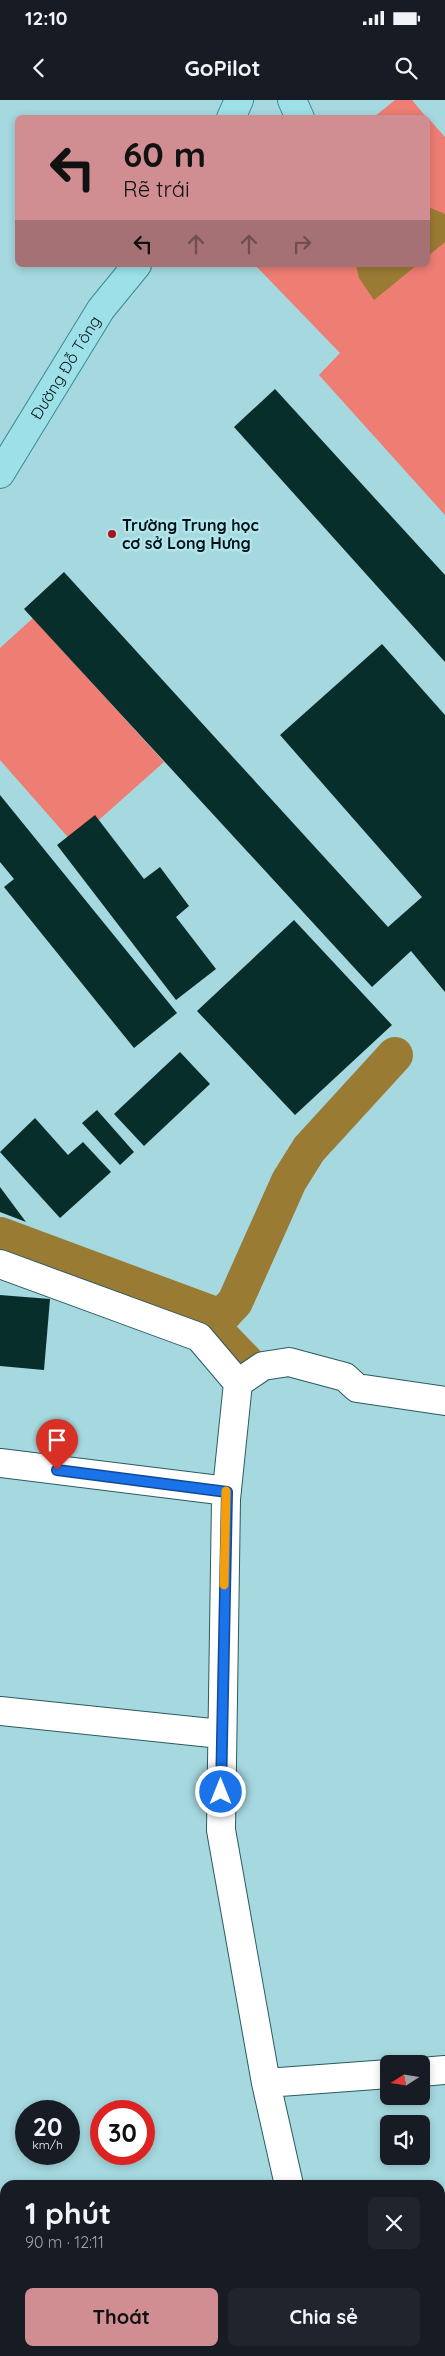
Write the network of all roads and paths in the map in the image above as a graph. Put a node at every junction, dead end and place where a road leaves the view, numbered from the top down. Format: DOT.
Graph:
graph roads {
  1 [pos="239,100"];
  2 [pos="232,115"];
  3 [pos="135,267"];
  4 [pos="0,474"];
  5 [pos="0,1264"];
  6 [pos="238,1383"];
  7 [pos="445,1401"];
  8 [pos="0,1463"];
  9 [pos="227,1492"];
  10 [pos="0,1711"];
  11 [pos="221,1734"];
  12 [pos="445,2070"];
  13 [pos="430,2071"];
  14 [pos="380,2075"];
  15 [pos="266,2083"];
  16 [pos="288,2180"];
  1 -- 2 [label="main road"];
  3 -- 4 [label="main road, Đường Đỗ Tông"];
  5 -- 6 [label="street"];
  6 -- 7 [label="street"];
  6 -- 9 [label="street"];
  8 -- 9 [label="street"];
  9 -- 11 [label="street"];
  10 -- 11 [label="street"];
  11 -- 15 [label="street"];
  12 -- 13 [label="street"];
  14 -- 15 [label="street"];
  15 -- 16 [label="street"];
}
